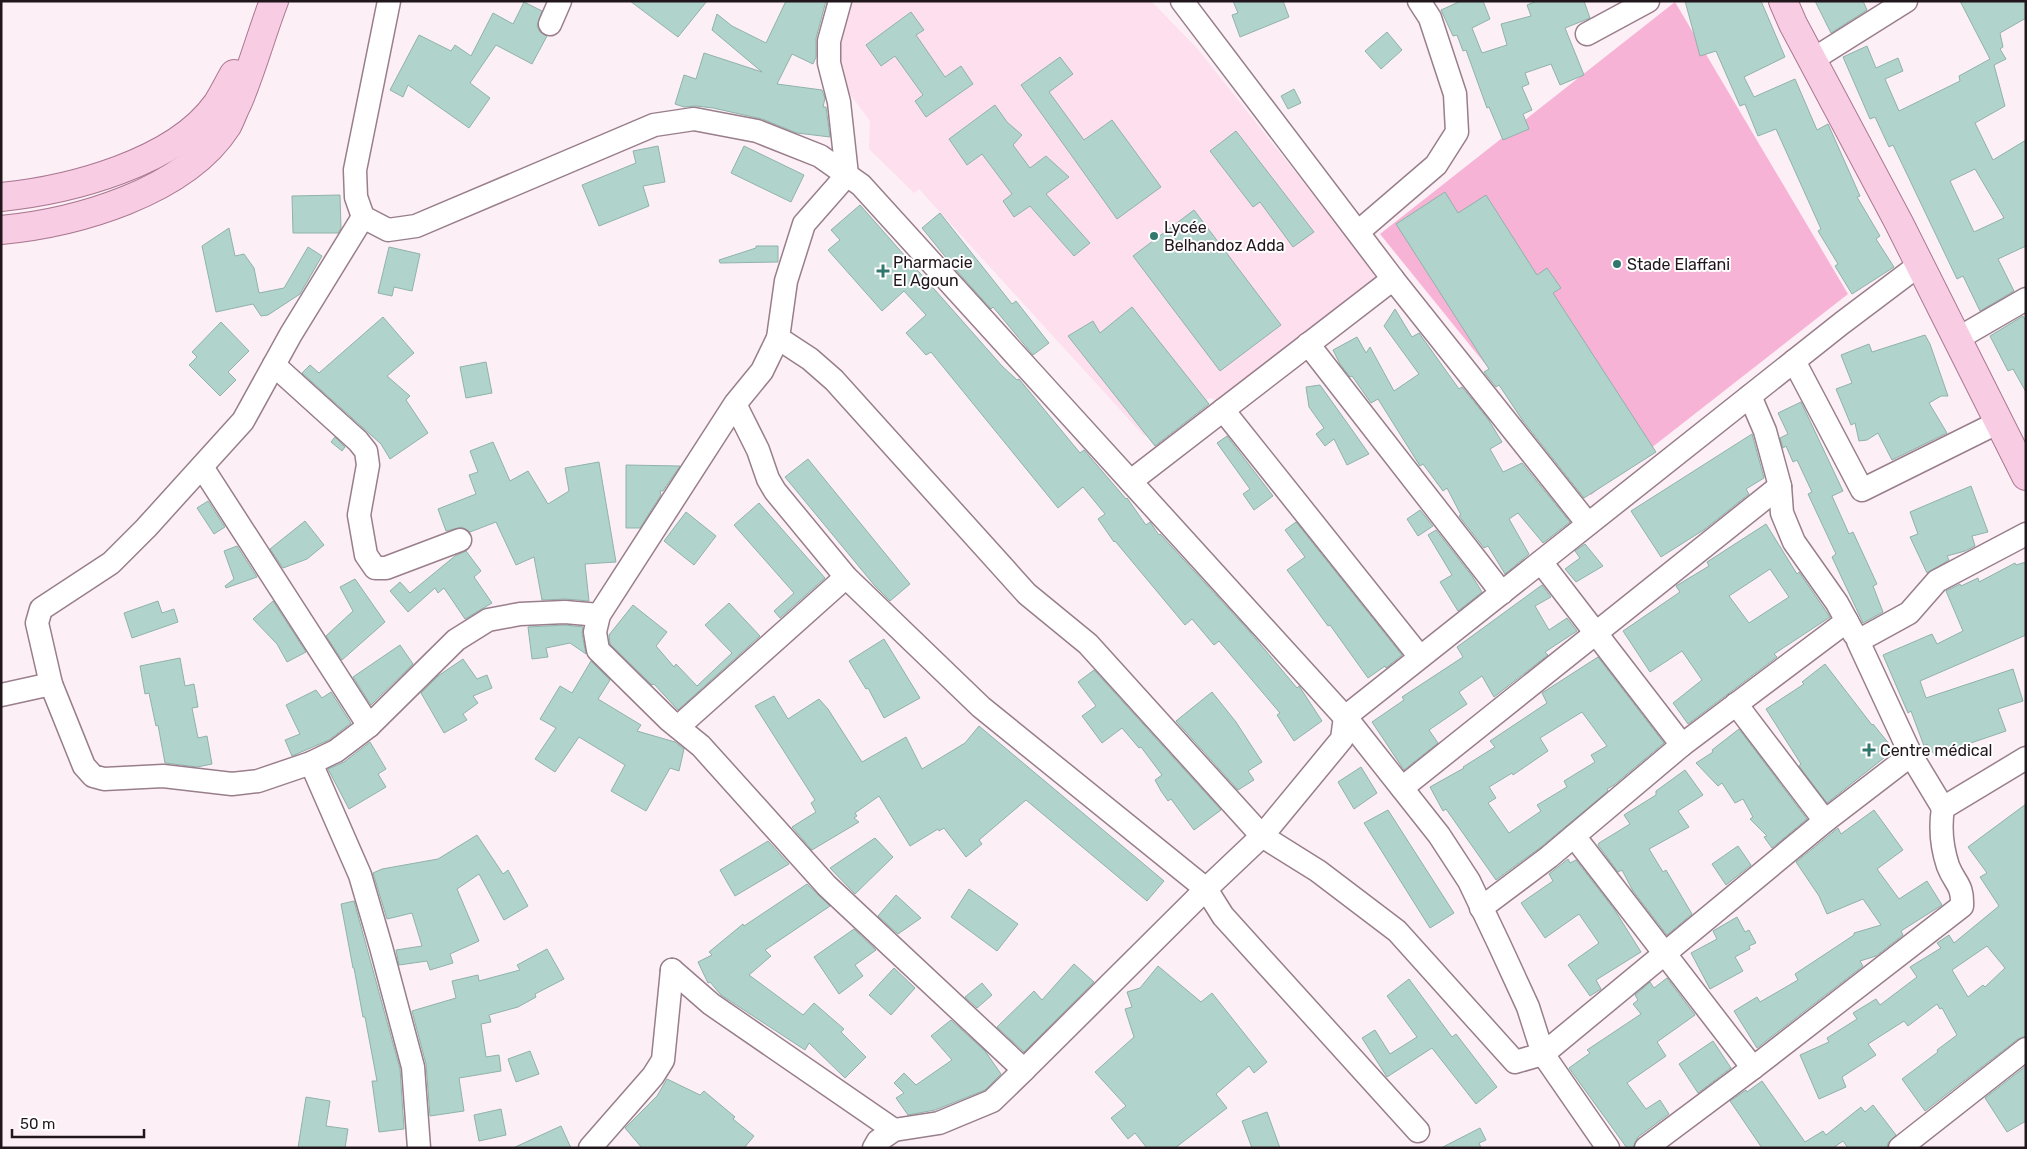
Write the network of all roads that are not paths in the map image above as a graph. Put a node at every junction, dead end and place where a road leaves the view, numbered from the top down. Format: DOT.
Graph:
graph roads {
  1 [pos="389,1"];
  2 [pos="560,1"];
  3 [pos="840,1"];
  4 [pos="1182,1"];
  5 [pos="1419,1"];
  6 [pos="1648,1"];
  7 [pos="1783,1"];
  8 [pos="1906,1"];
  9 [pos="271,8"];
  10 [pos="550,24"];
  11 [pos="1587,34"];
  12 [pos="1812,60"];
  13 [pos="847,175"];
  14 [pos="1,197"];
  15 [pos="363,217"];
  16 [pos="1,230"];
  17 [pos="1358,232"];
  18 [pos="1919,265"];
  19 [pos="1393,279"];
  20 [pos="2026,299"];
  21 [pos="778,338"];
  22 [pos="1957,339"];
  23 [pos="1308,344"];
  24 [pos="1794,361"];
  25 [pos="274,365"];
  26 [pos="1750,396"];
  27 [pos="735,404"];
  28 [pos="1223,410"];
  29 [pos="1998,422"];
  30 [pos="202,467"];
  31 [pos="2026,476"];
  32 [pos="1131,482"];
  33 [pos="1780,486"];
  34 [pos="1588,524"];
  35 [pos="2026,534"];
  36 [pos="460,540"];
  37 [pos="1541,562"];
  38 [pos="846,577"];
  39 [pos="1502,592"];
  40 [pos="599,615"];
  41 [pos="1847,621"];
  42 [pos="1596,633"];
  43 [pos="1858,641"];
  44 [pos="1420,657"];
  45 [pos="52,684"];
  46 [pos="1,695"];
  47 [pos="1736,704"];
  48 [pos="1345,717"];
  49 [pos="369,726"];
  50 [pos="678,727"];
  51 [pos="1682,745"];
  52 [pos="1911,755"];
  53 [pos="2026,758"];
  54 [pos="311,763"];
  55 [pos="1402,788"];
  56 [pos="1943,808"];
  57 [pos="1825,821"];
  58 [pos="1262,836"];
  59 [pos="1574,836"];
  60 [pos="1206,889"];
  61 [pos="1482,908"];
  62 [pos="1664,953"];
  63 [pos="2026,1048"];
  64 [pos="1543,1054"];
  65 [pos="1753,1068"];
  66 [pos="1024,1070"];
  67 [pos="894,1130"];
  68 [pos="1418,1131"];
  69 [pos="418,1148"];
  70 [pos="590,1148"];
  71 [pos="874,1148"];
  72 [pos="1608,1148"];
  73 [pos="1646,1148"];
  74 [pos="1900,1148"];
  1 -- 15 [label="street"];
  2 -- 10 [label="street"];
  3 -- 13 [label="street"];
  4 -- 17 [label="street"];
  5 -- 17 [label="street"];
  6 -- 11 [label="street"];
  7 -- 12 [label="main road"];
  8 -- 12 [label="street"];
  9 -- 14 [label="main road"];
  9 -- 16 [label="main road"];
  12 -- 18 [label="main road"];
  13 -- 15 [label="street"];
  13 -- 21 [label="street"];
  13 -- 32 [label="street"];
  15 -- 25 [label="street"];
  17 -- 19 [label="street"];
  18 -- 22 [label="main road"];
  18 -- 24 [label="street"];
  19 -- 23 [label="street"];
  19 -- 34 [label="street"];
  20 -- 22 [label="street"];
  21 -- 27 [label="street"];
  21 -- 58 [label="street"];
  22 -- 29 [label="main road"];
  23 -- 28 [label="street"];
  23 -- 39 [label="street"];
  24 -- 26 [label="street"];
  24 -- 29 [label="street"];
  25 -- 30 [label="street"];
  25 -- 36 [label="street"];
  26 -- 33 [label="street"];
  26 -- 34 [label="street"];
  27 -- 38 [label="street"];
  27 -- 40 [label="street"];
  28 -- 32 [label="street"];
  28 -- 44 [label="street"];
  29 -- 31 [label="main road"];
  30 -- 45 [label="street"];
  30 -- 49 [label="street"];
  32 -- 48 [label="street"];
  33 -- 41 [label="street"];
  33 -- 42 [label="street"];
  34 -- 37 [label="street"];
  35 -- 43 [label="street"];
  37 -- 39 [label="street"];
  37 -- 42 [label="street"];
  38 -- 50 [label="street"];
  38 -- 60 [label="street"];
  39 -- 44 [label="street"];
  40 -- 49 [label="street"];
  40 -- 50 [label="street"];
  41 -- 43 [label="street"];
  41 -- 47 [label="street"];
  42 -- 51 [label="street"];
  42 -- 55 [label="street"];
  43 -- 52 [label="street"];
  44 -- 48 [label="street"];
  45 -- 46 [label="street"];
  45 -- 54 [label="street"];
  47 -- 51 [label="street"];
  47 -- 57 [label="street"];
  48 -- 55 [label="street"];
  48 -- 58 [label="street"];
  49 -- 54 [label="street"];
  50 -- 66 [label="street"];
  51 -- 59 [label="street"];
  52 -- 56 [label="street"];
  52 -- 57 [label="street"];
  53 -- 56 [label="street"];
  54 -- 69 [label="street"];
  55 -- 61 [label="street"];
  56 -- 65 [label="street"];
  57 -- 62 [label="street"];
  58 -- 60 [label="street"];
  58 -- 64 [label="street"];
  59 -- 61 [label="street"];
  59 -- 62 [label="street"];
  60 -- 66 [label="street"];
  60 -- 68 [label="street"];
  61 -- 64 [label="street"];
  62 -- 64 [label="street"];
  62 -- 65 [label="street"];
  63 -- 74 [label="street"];
  64 -- 72 [label="street"];
  65 -- 73 [label="street"];
  66 -- 67 [label="street"];
  67 -- 70 [label="street"];
  67 -- 71 [label="street"];
}
